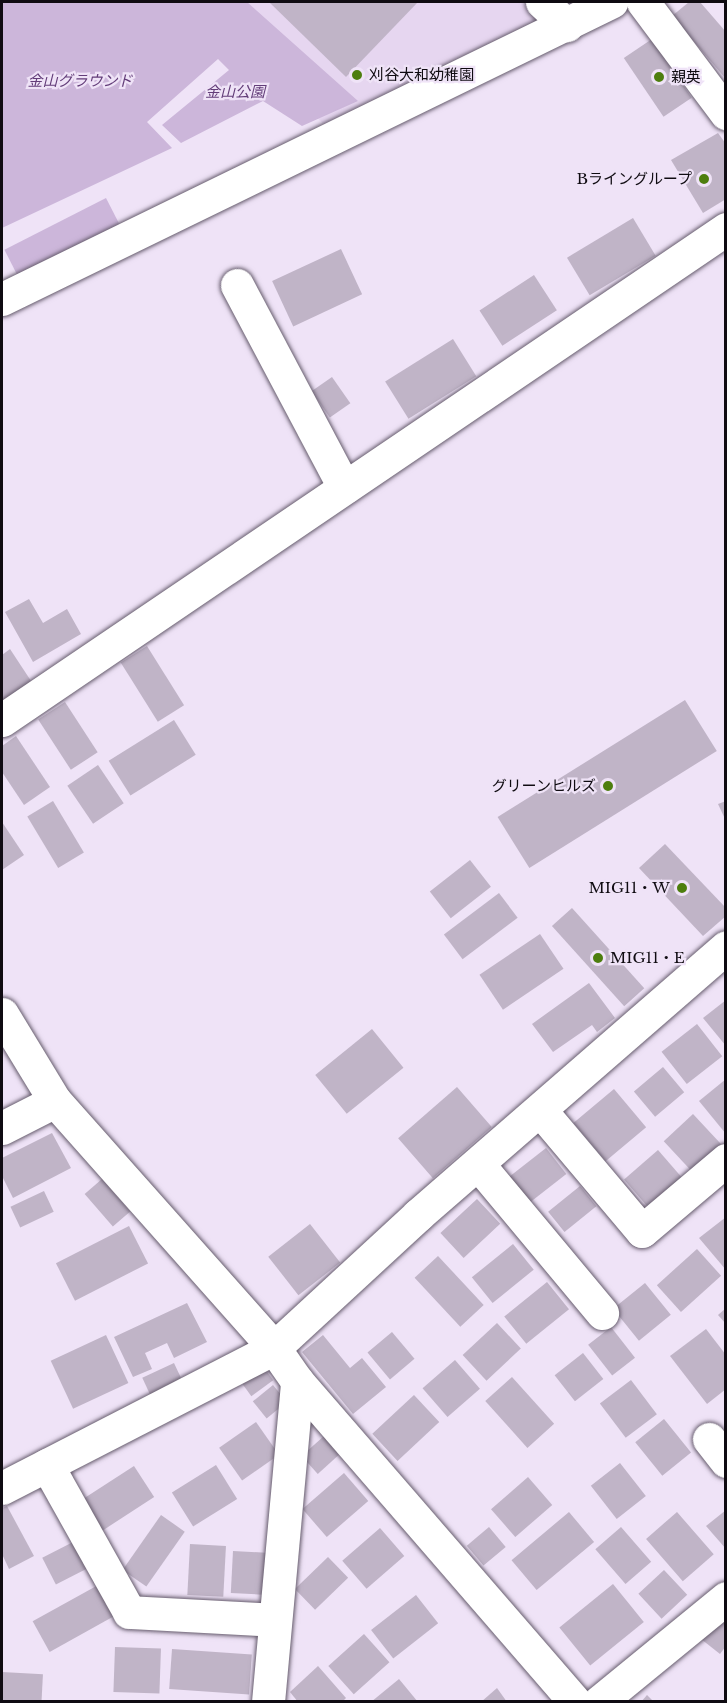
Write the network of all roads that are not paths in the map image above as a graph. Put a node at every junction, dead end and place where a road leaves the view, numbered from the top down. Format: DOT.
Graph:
graph roads {
  1 [pos="542,2"];
  2 [pos="611,2"];
  3 [pos="643,2"];
  4 [pos="567,25"];
  5 [pos="726,113"];
  6 [pos="726,229"];
  7 [pos="237,285"];
  8 [pos="2,299"];
  9 [pos="344,487"];
  10 [pos="2,720"];
  11 [pos="726,947"];
  12 [pos="2,1014"];
  13 [pos="55,1101"];
  14 [pos="540,1110"];
  15 [pos="2,1128"];
  16 [pos="726,1160"];
  17 [pos="477,1164"];
  18 [pos="602,1313"];
  19 [pos="274,1348"];
  20 [pos="297,1381"];
  21 [pos="47,1465"];
  22 [pos="2,1488"];
  23 [pos="726,1598"];
  24 [pos="275,1620"];
  25 [pos="268,1701"];
  26 [pos="575,1701"];
  27 [pos="599,1701"];
  1 -- 4 [label="street"];
  2 -- 4 [label="street"];
  3 -- 5 [label="street"];
  4 -- 8 [label="street"];
  6 -- 9 [label="street"];
  7 -- 9 [label="street"];
  9 -- 10 [label="street"];
  11 -- 14 [label="street"];
  12 -- 13 [label="street"];
  13 -- 15 [label="street"];
  13 -- 19 [label="street"];
  14 -- 16 [label="street"];
  14 -- 17 [label="street"];
  17 -- 18 [label="street"];
  17 -- 19 [label="street"];
  19 -- 20 [label="street"];
  19 -- 21 [label="street"];
  20 -- 24 [label="street"];
  20 -- 26 [label="street"];
  21 -- 22 [label="street"];
  21 -- 24 [label="street"];
  23 -- 27 [label="street"];
  24 -- 25 [label="street"];
}
